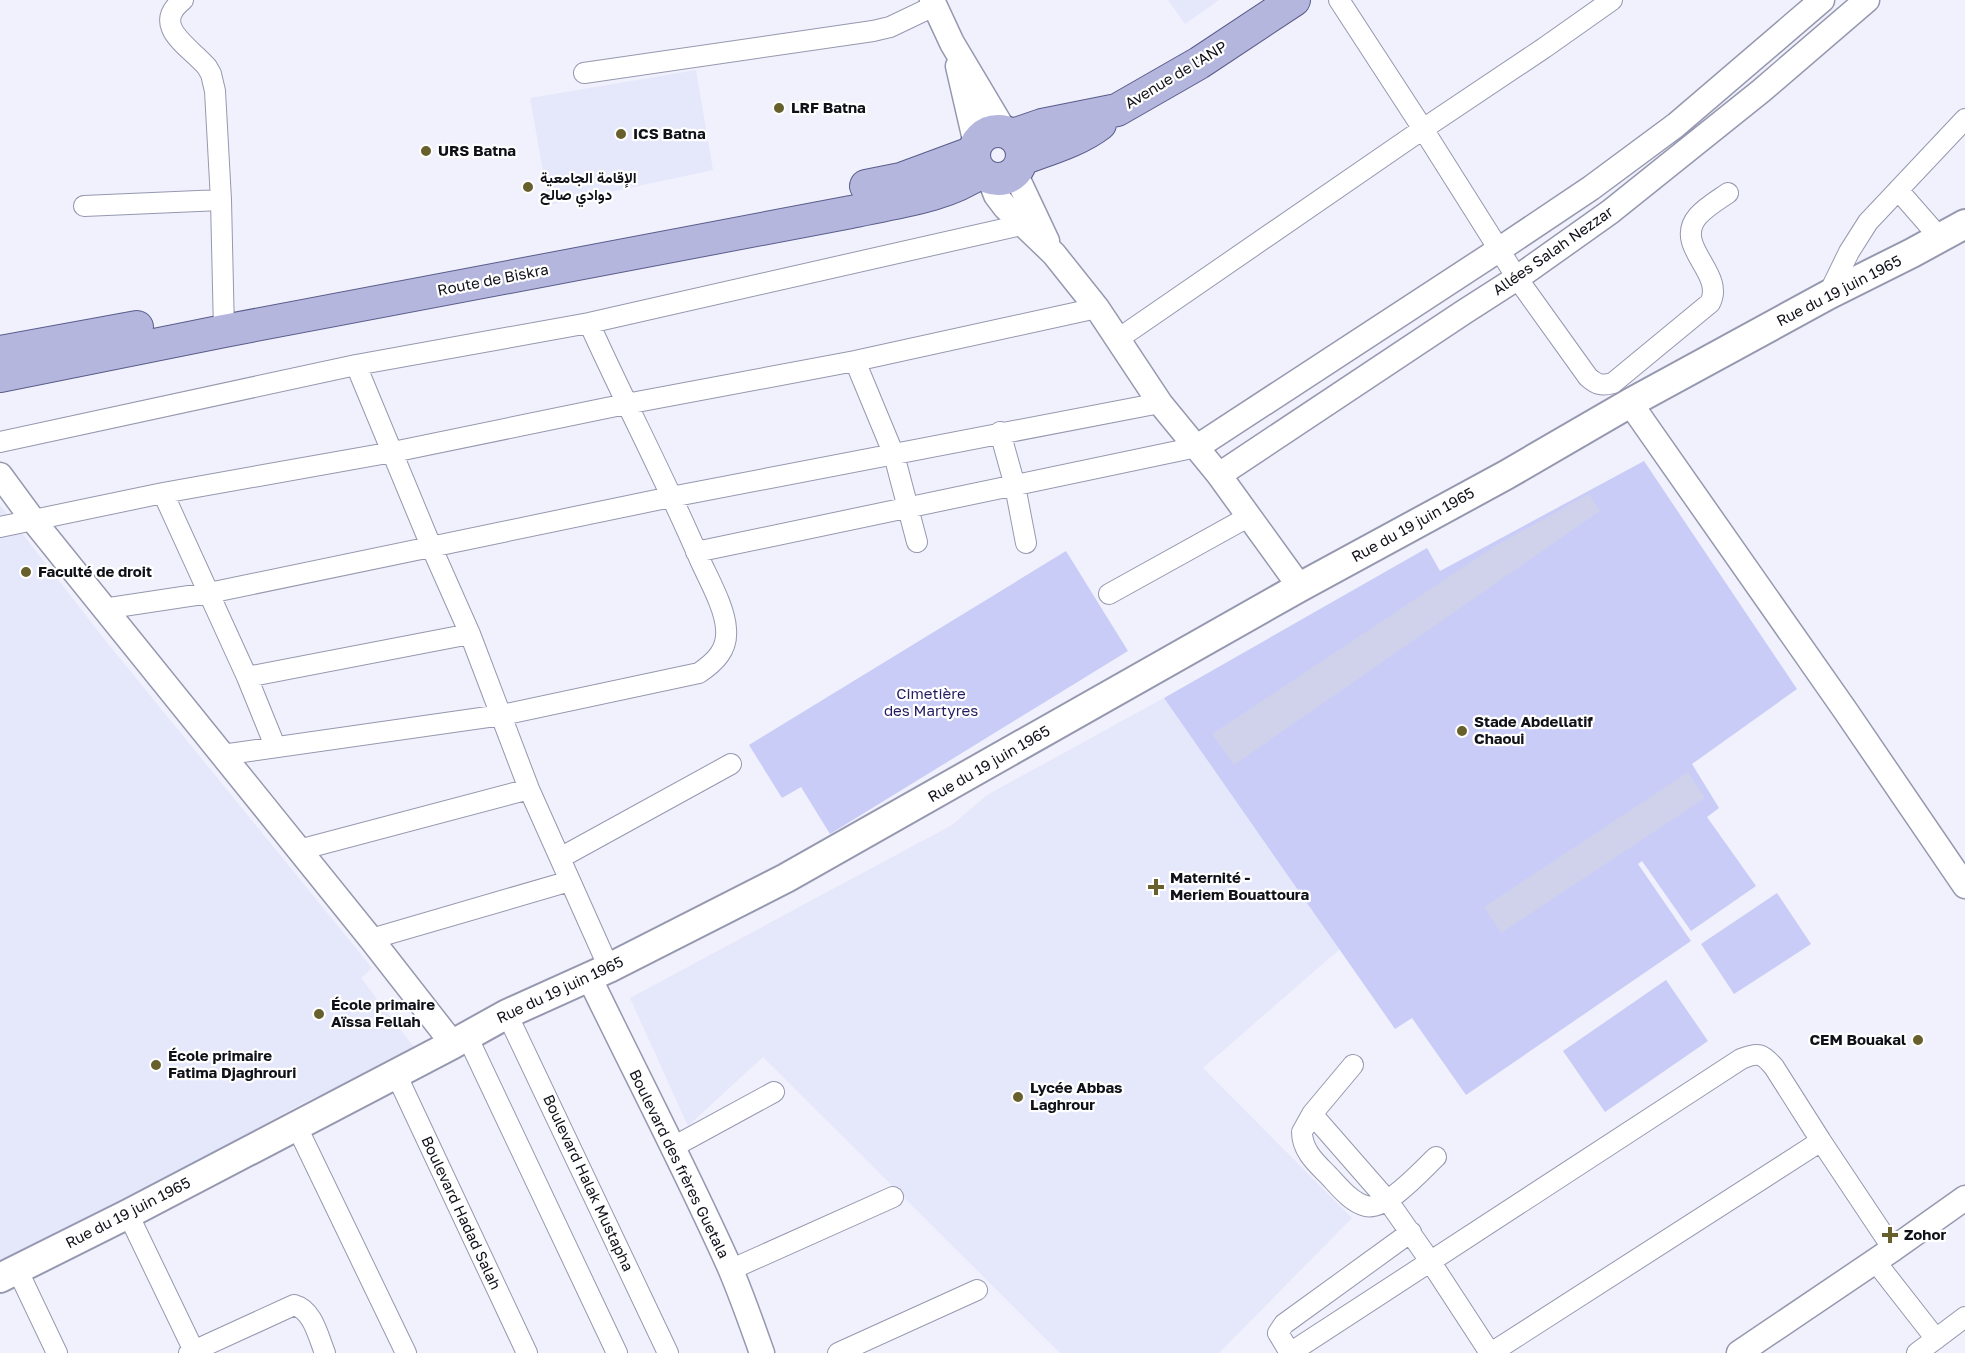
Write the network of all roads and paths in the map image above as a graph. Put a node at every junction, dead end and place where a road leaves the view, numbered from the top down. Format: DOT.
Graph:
graph roads {
  1 [pos="183,0"];
  2 [pos="1294,0"];
  3 [pos="1339,0"];
  4 [pos="1612,0"];
  5 [pos="1822,0"];
  6 [pos="1867,0"];
  7 [pos="933,3"];
  8 [pos="584,73"];
  9 [pos="1965,119"];
  10 [pos="1423,129"];
  11 [pos="997,156"];
  12 [pos="1898,190"];
  13 [pos="1728,193"];
  14 [pos="221,200"];
  15 [pos="84,206"];
  16 [pos="1965,224"];
  17 [pos="1021,225"];
  18 [pos="1940,238"];
  19 [pos="1500,249"];
  20 [pos="1054,254"];
  21 [pos="1517,278"];
  22 [pos="1828,295"];
  23 [pos="1097,308"];
  24 [pos="224,322"];
  25 [pos="589,323"];
  26 [pos="1118,339"];
  27 [pos="0,352"];
  28 [pos="855,360"];
  29 [pos="356,365"];
  30 [pos="0,376"];
  31 [pos="1160,403"];
  32 [pos="1630,403"];
  33 [pos="626,404"];
  34 [pos="1000,432"];
  35 [pos="0,442"];
  36 [pos="1197,447"];
  37 [pos="393,452"];
  38 [pos="894,455"];
  39 [pos="0,475"];
  40 [pos="1219,475"];
  41 [pos="1015,486"];
  42 [pos="163,493"];
  43 [pos="671,497"];
  44 [pos="910,508"];
  45 [pos="1248,517"];
  46 [pos="33,520"];
  47 [pos="0,527"];
  48 [pos="917,542"];
  49 [pos="1026,543"];
  50 [pos="431,546"];
  51 [pos="696,552"];
  52 [pos="1300,587"];
  53 [pos="209,593"];
  54 [pos="1109,594"];
  55 [pos="104,609"];
  56 [pos="470,634"];
  57 [pos="247,678"];
  58 [pos="502,715"];
  59 [pos="275,746"];
  60 [pos="222,755"];
  61 [pos="731,764"];
  62 [pos="530,789"];
  63 [pos="299,850"];
  64 [pos="560,858"];
  65 [pos="570,881"];
  66 [pos="1965,886"];
  67 [pos="371,939"];
  68 [pos="599,972"];
  69 [pos="507,1014"];
  70 [pos="460,1040"];
  71 [pos="1353,1065"];
  72 [pos="396,1074"];
  73 [pos="774,1092"];
  74 [pos="1312,1114"];
  75 [pos="296,1125"];
  76 [pos="1821,1141"];
  77 [pos="673,1147"];
  78 [pos="1436,1157"];
  79 [pos="893,1197"];
  80 [pos="1965,1198"];
  81 [pos="1388,1201"];
  82 [pos="128,1214"];
  83 [pos="1411,1232"];
  84 [pos="1884,1255"];
  85 [pos="1430,1261"];
  86 [pos="730,1270"];
  87 [pos="8,1274"];
  88 [pos="977,1290"];
  89 [pos="1965,1317"];
  90 [pos="1936,1339"];
  91 [pos="192,1352"];
  92 [pos="57,1353"];
  93 [pos="326,1353"];
  94 [pos="406,1353"];
  95 [pos="527,1353"];
  96 [pos="617,1353"];
  97 [pos="668,1353"];
  98 [pos="762,1353"];
  99 [pos="838,1353"];
  100 [pos="1490,1353"];
  101 [pos="1739,1353"];
  102 [pos="1917,1353"];
  1 -- 14 [label="street"];
  2 -- 11 [label="main road, Avenue de l'ANP"];
  3 -- 10 [label="street"];
  4 -- 10 [label="street"];
  5 -- 19 [label="street"];
  6 -- 21 [label="street, Allées Salah Nezzar"];
  7 -- 8 [label="street"];
  7 -- 11 [label="street"];
  9 -- 12 [label="street"];
  10 -- 19 [label="street"];
  10 -- 26 [label="street"];
  11 -- 17 [label="street"];
  11 -- 20 [label="street"];
  11 -- 24 [label="main road, Route de Biskra"];
  12 -- 18 [label="street"];
  12 -- 22 [label="street"];
  13 -- 21 [label="street"];
  14 -- 15 [label="street"];
  14 -- 24 [label="street"];
  16 -- 18 [label="main road, Rue du 19 juin 1965"];
  17 -- 20 [label="street"];
  17 -- 25 [label="street"];
  18 -- 22 [label="main road, Rue du 19 juin 1965"];
  19 -- 21 [label="street"];
  19 -- 36 [label="street"];
  20 -- 23 [label="street"];
  21 -- 40 [label="street, Allées Salah Nezzar"];
  22 -- 32 [label="main road, Rue du 19 juin 1965"];
  23 -- 26 [label="street"];
  23 -- 28 [label="street"];
  24 -- 27 [label="main road, Route de Biskra"];
  24 -- 30 [label="main road, Route de Biskra"];
  25 -- 29 [label="street"];
  25 -- 33 [label="street"];
  26 -- 31 [label="street"];
  28 -- 33 [label="street"];
  28 -- 38 [label="street"];
  29 -- 35 [label="street"];
  29 -- 37 [label="street"];
  31 -- 34 [label="street"];
  31 -- 36 [label="street"];
  32 -- 52 [label="main road, Rue du 19 juin 1965"];
  32 -- 66 [label="street"];
  33 -- 37 [label="street"];
  33 -- 43 [label="street"];
  34 -- 38 [label="street"];
  34 -- 41 [label="street"];
  36 -- 40 [label="street"];
  36 -- 41 [label="street"];
  37 -- 42 [label="street"];
  37 -- 50 [label="street"];
  38 -- 43 [label="street"];
  38 -- 44 [label="street"];
  39 -- 46 [label="street"];
  40 -- 45 [label="street"];
  41 -- 44 [label="street"];
  41 -- 49 [label="street"];
  42 -- 46 [label="street"];
  42 -- 53 [label="street"];
  43 -- 50 [label="street"];
  43 -- 51 [label="street"];
  44 -- 48 [label="street"];
  44 -- 51 [label="street"];
  45 -- 52 [label="street"];
  45 -- 54 [label="street"];
  46 -- 47 [label="street"];
  46 -- 55 [label="street"];
  50 -- 53 [label="street"];
  50 -- 56 [label="street"];
  51 -- 58 [label="street"];
  52 -- 68 [label="main road, Rue du 19 juin 1965"];
  53 -- 55 [label="street"];
  53 -- 57 [label="street"];
  55 -- 60 [label="street"];
  56 -- 57 [label="street"];
  56 -- 58 [label="street"];
  57 -- 59 [label="street"];
  58 -- 59 [label="street"];
  58 -- 62 [label="street"];
  59 -- 60 [label="street"];
  60 -- 63 [label="street"];
  61 -- 64 [label="street"];
  62 -- 63 [label="street"];
  62 -- 64 [label="street"];
  63 -- 67 [label="street"];
  64 -- 65 [label="street"];
  65 -- 67 [label="street"];
  65 -- 68 [label="street"];
  67 -- 70 [label="street"];
  68 -- 69 [label="main road, Rue du 19 juin 1965"];
  68 -- 77 [label="street, Boulevard des frères Guetala"];
  69 -- 70 [label="main road, Rue du 19 juin 1965"];
  69 -- 97 [label="street, Boulevard Halak Mustapha"];
  70 -- 72 [label="main road, Rue du 19 juin 1965"];
  70 -- 96 [label="street"];
  71 -- 74 [label="street"];
  72 -- 75 [label="main road, Rue du 19 juin 1965"];
  72 -- 95 [label="street, Boulevard Hadad Salah"];
  73 -- 77 [label="street"];
  74 -- 81 [label="street"];
  74 -- 81 [label="street"];
  75 -- 82 [label="main road, Rue du 19 juin 1965"];
  75 -- 94 [label="street"];
  76 -- 84 [label="street"];
  76 -- 85 [label="street"];
  76 -- 100 [label="street"];
  77 -- 86 [label="street, Boulevard des frères Guetala"];
  78 -- 81 [label="street"];
  79 -- 86 [label="street"];
  80 -- 84 [label="street"];
  81 -- 83 [label="street"];
  82 -- 87 [label="main road, Rue du 19 juin 1965"];
  82 -- 91 [label="street"];
  83 -- 85 [label="street"];
  83 -- 85 [label="street"];
  84 -- 90 [label="street"];
  84 -- 101 [label="street"];
  85 -- 100 [label="street"];
  86 -- 98 [label="street, Boulevard des frères Guetala"];
  87 -- 92 [label="street"];
  88 -- 99 [label="street"];
  89 -- 90 [label="street"];
  90 -- 102 [label="street"];
  91 -- 93 [label="street"];
}
